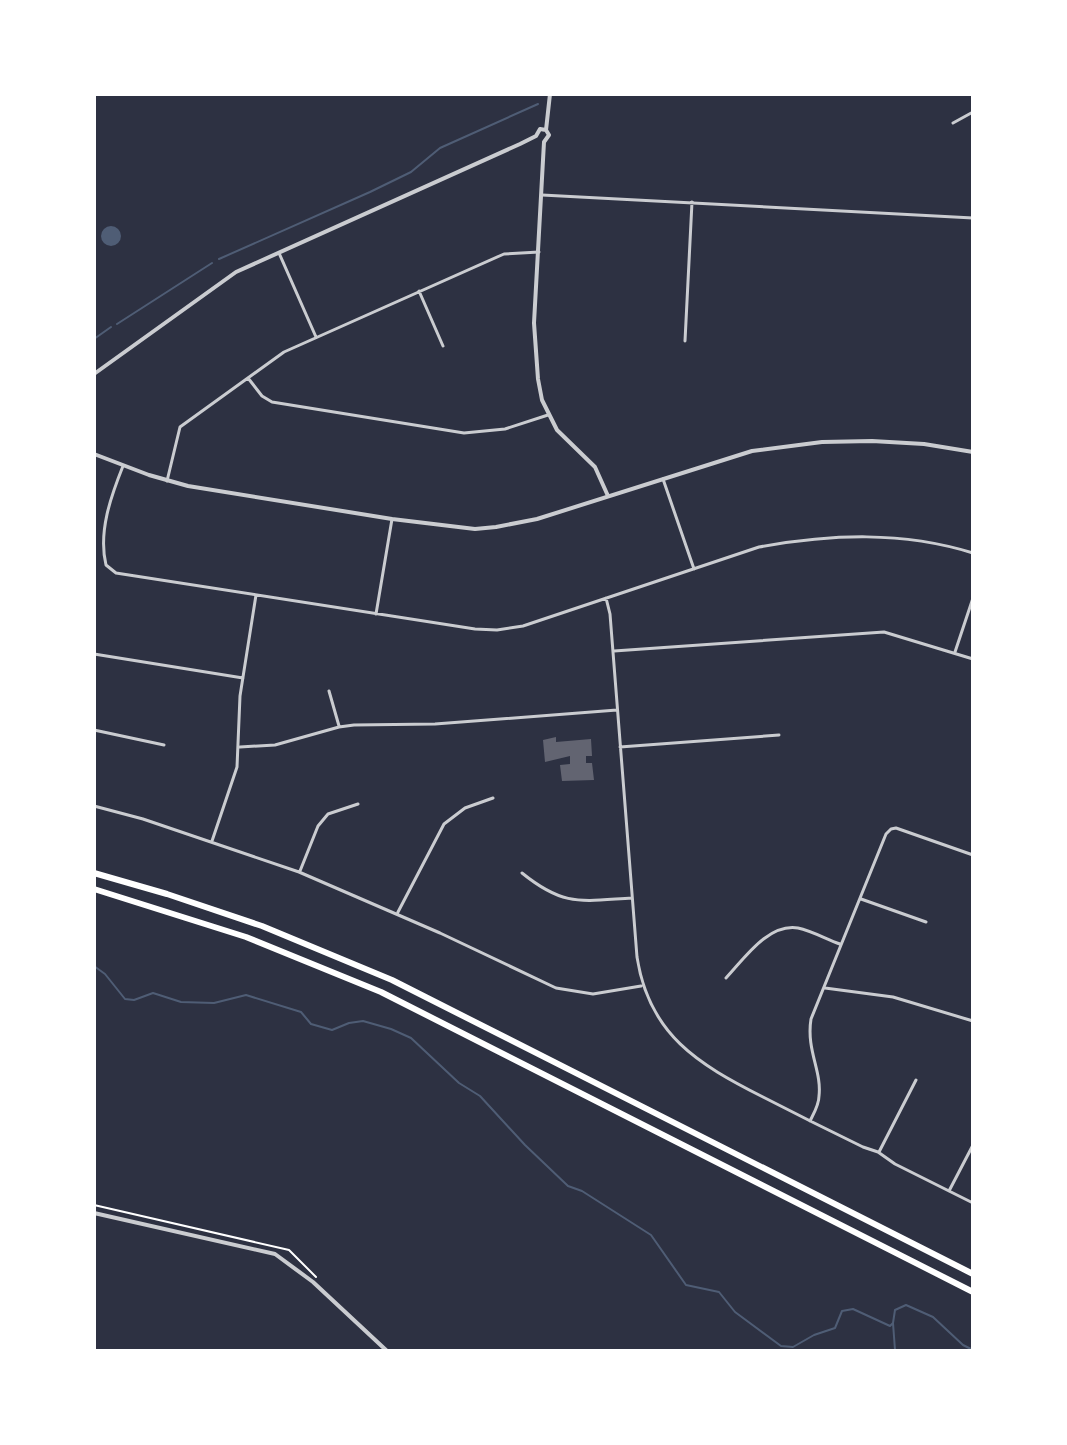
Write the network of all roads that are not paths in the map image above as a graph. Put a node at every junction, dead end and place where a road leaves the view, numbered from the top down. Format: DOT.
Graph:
graph roads {
  1 [pos="550,94"];
  2 [pos="973,112"];
  3 [pos="953,123"];
  4 [pos="546,130"];
  5 [pos="536,136"];
  6 [pos="544,142"];
  7 [pos="542,195"];
  8 [pos="692,202"];
  9 [pos="973,218"];
  10 [pos="539,252"];
  11 [pos="279,253"];
  12 [pos="419,291"];
  13 [pos="316,337"];
  14 [pos="685,341"];
  15 [pos="443,346"];
  16 [pos="94,374"];
  17 [pos="247,377"];
  18 [pos="548,415"];
  19 [pos="973,452"];
  20 [pos="94,454"];
  21 [pos="123,466"];
  22 [pos="663,479"];
  23 [pos="167,481"];
  24 [pos="608,496"];
  25 [pos="392,519"];
  26 [pos="973,553"];
  27 [pos="694,569"];
  28 [pos="256,595"];
  29 [pos="606,598"];
  30 [pos="973,598"];
  31 [pos="376,614"];
  32 [pos="612,651"];
  33 [pos="955,653"];
  34 [pos="94,654"];
  35 [pos="973,659"];
  36 [pos="243,678"];
  37 [pos="329,691"];
  38 [pos="617,710"];
  39 [pos="339,727"];
  40 [pos="94,730"];
  41 [pos="779,735"];
  42 [pos="164,745"];
  43 [pos="240,747"];
  44 [pos="620,747"];
  45 [pos="493,798"];
  46 [pos="358,804"];
  47 [pos="94,806"];
  48 [pos="212,841"];
  49 [pos="973,855"];
  50 [pos="299,872"];
  51 [pos="94,873"];
  52 [pos="522,873"];
  53 [pos="94,889"];
  54 [pos="632,898"];
  55 [pos="860,899"];
  56 [pos="397,914"];
  57 [pos="926,922"];
  58 [pos="841,945"];
  59 [pos="726,978"];
  60 [pos="643,985"];
  61 [pos="823,988"];
  62 [pos="973,1021"];
  63 [pos="916,1080"];
  64 [pos="810,1121"];
  65 [pos="973,1145"];
  66 [pos="878,1152"];
  67 [pos="949,1191"];
  68 [pos="973,1203"];
  69 [pos="94,1213"];
  70 [pos="973,1274"];
  71 [pos="973,1292"];
  72 [pos="387,1351"];
  1 -- 4 [label="street"];
  2 -- 3 [label="street"];
  4 -- 5 [label="street"];
  4 -- 6 [label="street"];
  5 -- 6 [label="street"];
  5 -- 11 [label="street"];
  6 -- 7 [label="street"];
  7 -- 8 [label="street"];
  7 -- 10 [label="street"];
  8 -- 9 [label="street"];
  8 -- 14 [label="street"];
  10 -- 12 [label="street"];
  10 -- 18 [label="street"];
  11 -- 13 [label="street"];
  11 -- 16 [label="street"];
  12 -- 13 [label="street"];
  12 -- 15 [label="street"];
  13 -- 17 [label="street"];
  17 -- 18 [label="street"];
  17 -- 23 [label="street"];
  18 -- 24 [label="street"];
  19 -- 22 [label="street"];
  20 -- 21 [label="street"];
  21 -- 23 [label="street"];
  21 -- 28 [label="street"];
  22 -- 24 [label="street"];
  22 -- 27 [label="street"];
  23 -- 25 [label="street"];
  24 -- 25 [label="street"];
  25 -- 31 [label="street"];
  26 -- 27 [label="street"];
  27 -- 29 [label="street"];
  28 -- 31 [label="street"];
  28 -- 36 [label="street"];
  29 -- 31 [label="street"];
  29 -- 32 [label="street"];
  30 -- 33 [label="street"];
  32 -- 33 [label="street"];
  32 -- 38 [label="street"];
  33 -- 35 [label="street"];
  34 -- 36 [label="street"];
  36 -- 43 [label="street"];
  37 -- 39 [label="street"];
  38 -- 39 [label="street"];
  38 -- 44 [label="street"];
  39 -- 43 [label="street"];
  40 -- 42 [label="street"];
  41 -- 44 [label="street"];
  43 -- 48 [label="street"];
  44 -- 54 [label="street"];
  45 -- 56 [label="street"];
  46 -- 50 [label="street"];
  47 -- 48 [label="street"];
  48 -- 50 [label="street"];
  49 -- 55 [label="street"];
  50 -- 56 [label="street"];
  51 -- 70 [label="highway"];
  52 -- 54 [label="street"];
  53 -- 71 [label="highway"];
  54 -- 60 [label="street"];
  55 -- 57 [label="street"];
  55 -- 58 [label="street"];
  56 -- 60 [label="street"];
  58 -- 59 [label="street"];
  58 -- 61 [label="street"];
  60 -- 64 [label="street"];
  61 -- 62 [label="street"];
  61 -- 64 [label="street"];
  63 -- 66 [label="street"];
  64 -- 66 [label="street"];
  65 -- 67 [label="street"];
  66 -- 67 [label="street"];
  67 -- 68 [label="street"];
  69 -- 72 [label="street"];
}
